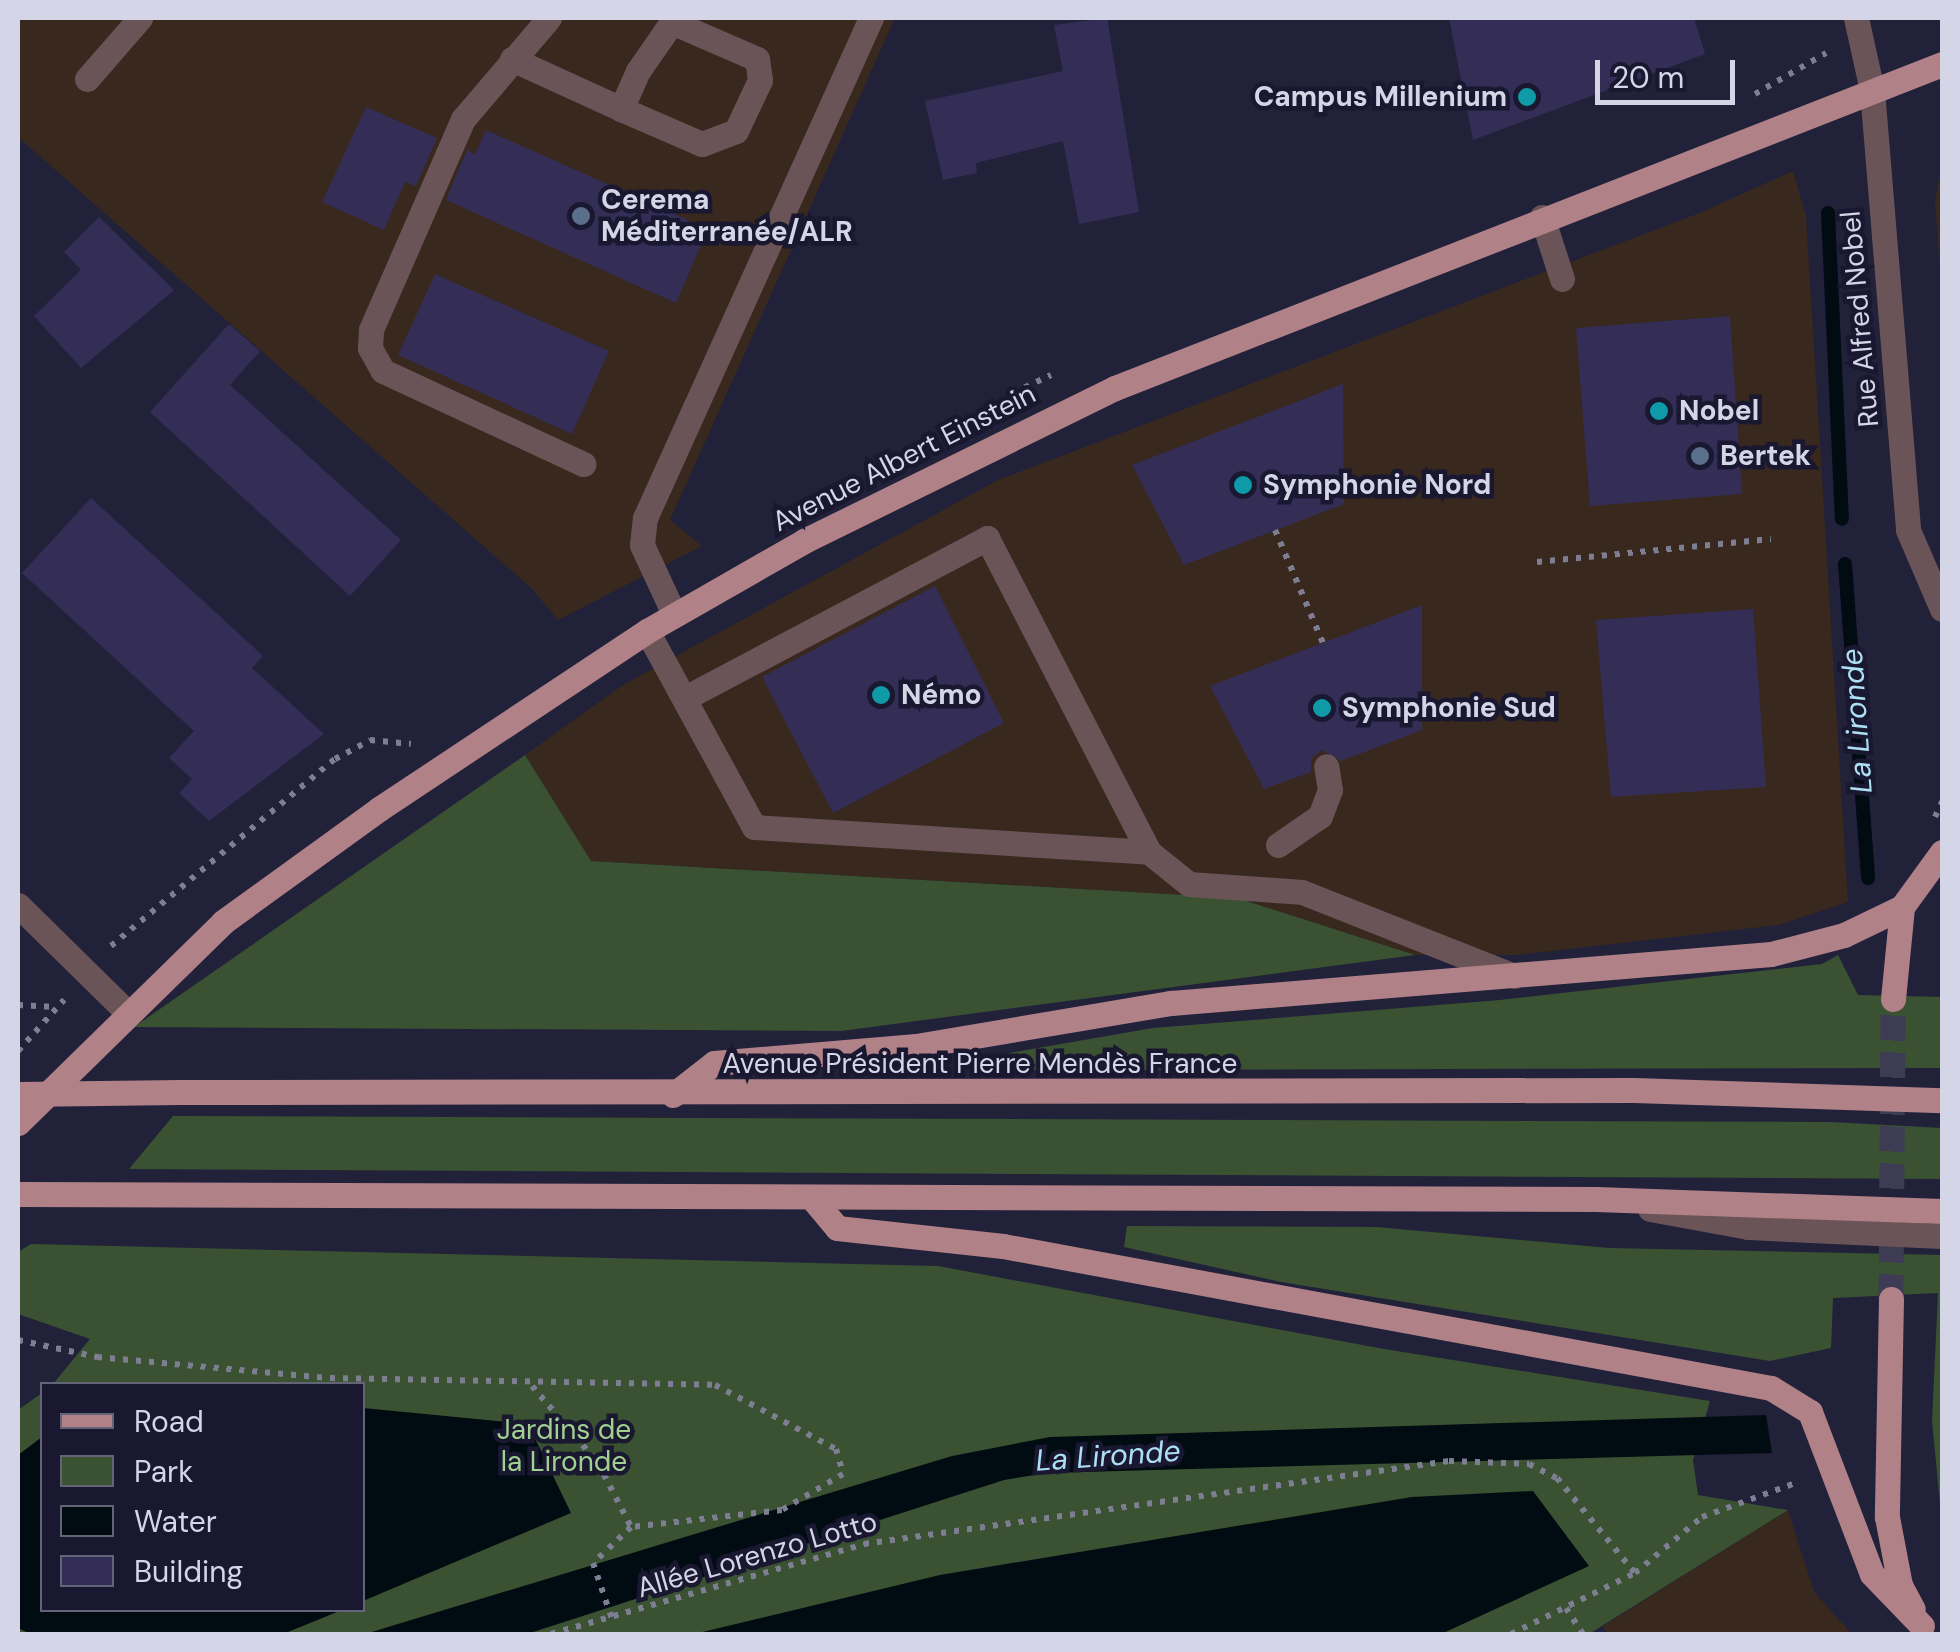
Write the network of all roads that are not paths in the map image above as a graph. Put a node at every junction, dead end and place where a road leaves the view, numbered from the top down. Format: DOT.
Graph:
graph roads {
  1 [pos="140,18"];
  2 [pos="549,18"];
  3 [pos="870,18"];
  4 [pos="1856,18"];
  5 [pos="512,58"];
  6 [pos="1942,64"];
  7 [pos="86,79"];
  8 [pos="1872,90"];
  9 [pos="622,109"];
  10 [pos="1542,218"];
  11 [pos="1562,279"];
  12 [pos="583,464"];
  13 [pos="1942,609"];
  14 [pos="674,614"];
  15 [pos="647,632"];
  16 [pos="686,698"];
  17 [pos="1326,766"];
  18 [pos="1278,845"];
  19 [pos="1149,852"];
  20 [pos="1942,852"];
  21 [pos="18,905"];
  22 [pos="1902,907"];
  23 [pos="1519,978"];
  24 [pos="1893,999"];
  25 [pos="126,1011"];
  26 [pos="18,1094"];
  27 [pos="673,1095"];
  28 [pos="1942,1100"];
  29 [pos="18,1122"];
  30 [pos="18,1194"];
  31 [pos="812,1198"];
  32 [pos="1596,1200"];
  33 [pos="1942,1211"];
  34 [pos="1942,1236"];
  35 [pos="1891,1299"];
  36 [pos="1926,1630"];
  1 -- 7 [label="street"];
  2 -- 5 [label="street"];
  3 -- 14 [label="street"];
  4 -- 8 [label="street, Rue Alfred Nobel"];
  5 -- 9 [label="street"];
  5 -- 12 [label="street"];
  6 -- 8 [label="main road, Avenue Albert Einstein"];
  8 -- 10 [label="main road, Avenue Albert Einstein"];
  8 -- 13 [label="street, Rue Alfred Nobel"];
  9 -- 9 [label="street"];
  10 -- 11 [label="street"];
  10 -- 14 [label="main road, Avenue Albert Einstein"];
  14 -- 15 [label="main road, Avenue Albert Einstein"];
  15 -- 16 [label="street"];
  15 -- 25 [label="main road, Avenue Albert Einstein"];
  16 -- 19 [label="street"];
  16 -- 19 [label="street"];
  17 -- 18 [label="street"];
  19 -- 23 [label="street"];
  20 -- 22 [label="main road"];
  21 -- 25 [label="street"];
  22 -- 23 [label="main road"];
  22 -- 24 [label="main road"];
  23 -- 27 [label="main road"];
  25 -- 29 [label="main road, Avenue Albert Einstein"];
  26 -- 27 [label="main road, Avenue Président Pierre Mendès France, bridge"];
  27 -- 28 [label="main road, Avenue Président Pierre Mendès France"];
  30 -- 31 [label="main road"];
  31 -- 32 [label="main road"];
  31 -- 36 [label="main road"];
  32 -- 33 [label="main road"];
  32 -- 34 [label="street"];
  35 -- 36 [label="main road"];
}
